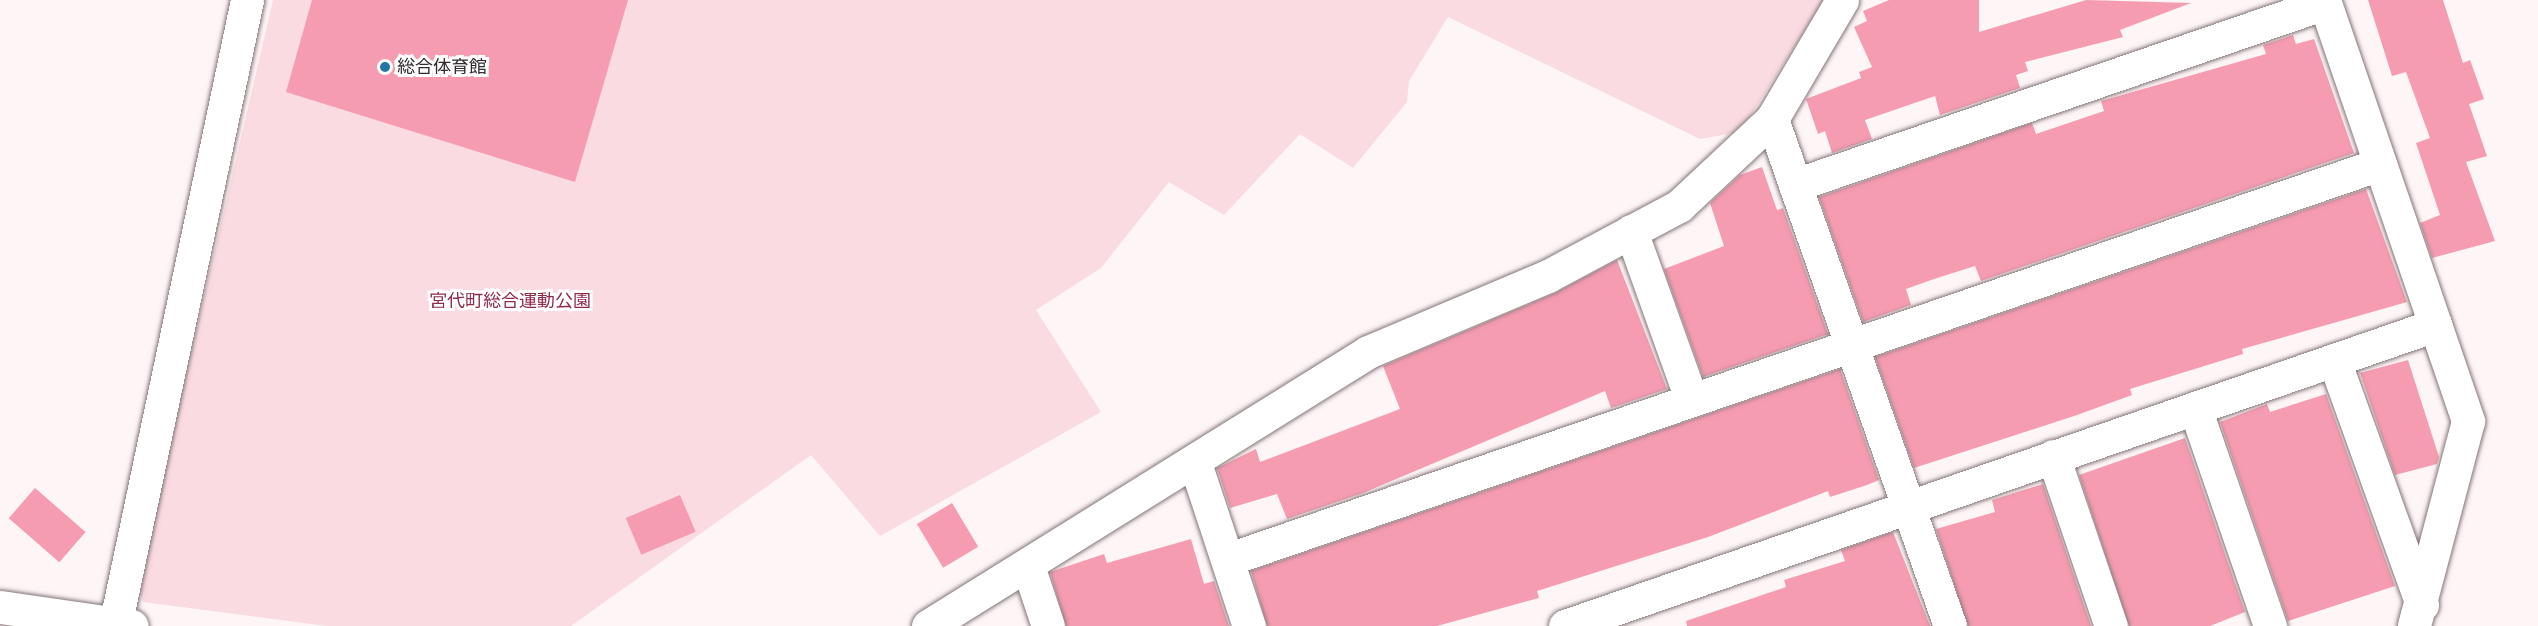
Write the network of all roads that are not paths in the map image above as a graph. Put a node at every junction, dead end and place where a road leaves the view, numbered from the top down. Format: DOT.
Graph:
graph roads {
  1 [pos="247,0"];
  2 [pos="1842,0"];
  3 [pos="2325,2"];
  4 [pos="1772,119"];
  5 [pos="2380,164"];
  6 [pos="1795,185"];
  7 [pos="1631,231"];
  8 [pos="2435,325"];
  9 [pos="1851,343"];
  10 [pos="2334,360"];
  11 [pos="1691,399"];
  12 [pos="2195,408"];
  13 [pos="2053,456"];
  14 [pos="1195,463"];
  15 [pos="1909,506"];
  16 [pos="1229,559"];
  17 [pos="1028,566"];
  18 [pos="0,607"];
  19 [pos="2418,615"];
  20 [pos="121,625"];
  21 [pos="928,626"];
  22 [pos="1048,626"];
  23 [pos="1249,626"];
  24 [pos="1565,626"];
  25 [pos="1950,626"];
  26 [pos="2111,626"];
  27 [pos="2270,626"];
  1 -- 20 [label="street"];
  2 -- 4 [label="street"];
  3 -- 5 [label="street"];
  3 -- 6 [label="street"];
  4 -- 6 [label="street"];
  4 -- 7 [label="street"];
  5 -- 8 [label="street"];
  5 -- 9 [label="street"];
  6 -- 9 [label="street"];
  7 -- 11 [label="street"];
  7 -- 14 [label="street"];
  8 -- 10 [label="street"];
  8 -- 19 [label="street"];
  9 -- 11 [label="street"];
  9 -- 15 [label="street"];
  10 -- 12 [label="street"];
  10 -- 19 [label="street"];
  11 -- 16 [label="street"];
  12 -- 13 [label="street"];
  12 -- 27 [label="street"];
  13 -- 15 [label="street"];
  13 -- 26 [label="street"];
  14 -- 16 [label="street"];
  14 -- 17 [label="street"];
  15 -- 24 [label="street"];
  15 -- 25 [label="street"];
  16 -- 23 [label="street"];
  17 -- 21 [label="street"];
  17 -- 22 [label="street"];
  18 -- 20 [label="street"];
}
